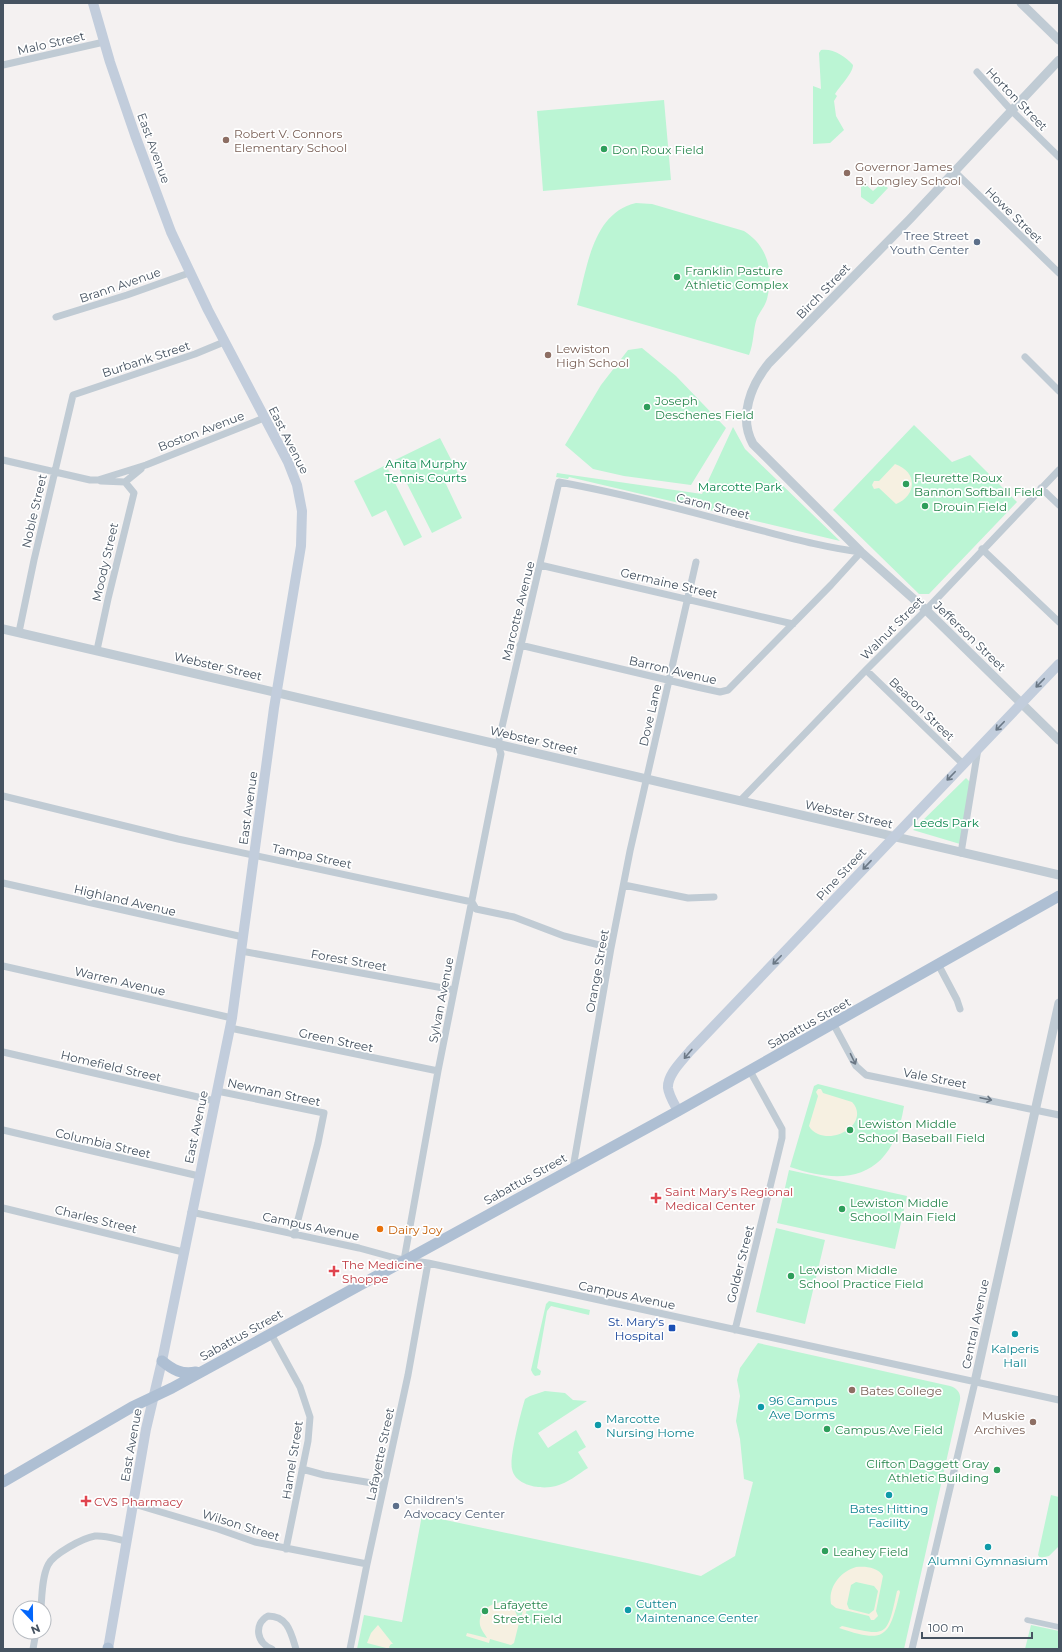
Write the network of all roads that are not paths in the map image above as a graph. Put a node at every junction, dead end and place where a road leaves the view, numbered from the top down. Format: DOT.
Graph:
graph roads {
  1 [pos="93,3"];
  2 [pos="1021,3"];
  3 [pos="1059,40"];
  4 [pos="104,42"];
  5 [pos="1059,60"];
  6 [pos="3,66"];
  7 [pos="977,72"];
  8 [pos="1011,110"];
  9 [pos="1059,157"];
  10 [pos="955,172"];
  11 [pos="190,273"];
  12 [pos="1059,273"];
  13 [pos="56,317"];
  14 [pos="224,342"];
  15 [pos="1025,357"];
  16 [pos="1059,391"];
  17 [pos="73,395"];
  18 [pos="264,418"];
  19 [pos="3,460"];
  20 [pos="146,465"];
  21 [pos="1059,470"];
  22 [pos="54,472"];
  23 [pos="98,480"];
  24 [pos="125,482"];
  25 [pos="559,482"];
  26 [pos="1042,488"];
  27 [pos="1059,505"];
  28 [pos="982,549"];
  29 [pos="861,552"];
  30 [pos="696,562"];
  31 [pos="540,565"];
  32 [pos="688,599"];
  33 [pos="926,610"];
  34 [pos="1059,622"];
  35 [pos="793,624"];
  36 [pos="3,628"];
  37 [pos="19,632"];
  38 [pos="520,645"];
  39 [pos="97,650"];
  40 [pos="1059,664"];
  41 [pos="866,670"];
  42 [pos="669,680"];
  43 [pos="276,692"];
  44 [pos="1021,703"];
  45 [pos="1059,740"];
  46 [pos="498,744"];
  47 [pos="978,748"];
  48 [pos="963,764"];
  49 [pos="646,779"];
  50 [pos="3,796"];
  51 [pos="740,801"];
  52 [pos="894,837"];
  53 [pos="961,853"];
  54 [pos="255,855"];
  55 [pos="1059,875"];
  56 [pos="3,883"];
  57 [pos="624,885"];
  58 [pos="1059,896"];
  59 [pos="714,897"];
  60 [pos="472,902"];
  61 [pos="243,937"];
  62 [pos="612,948"];
  63 [pos="241,951"];
  64 [pos="938,964"];
  65 [pos="3,966"];
  66 [pos="454,990"];
  67 [pos="1059,1003"];
  68 [pos="960,1009"];
  69 [pos="232,1018"];
  70 [pos="834,1025"];
  71 [pos="230,1028"];
  72 [pos="3,1052"];
  73 [pos="438,1071"];
  74 [pos="750,1071"];
  75 [pos="217,1091"];
  76 [pos="215,1101"];
  77 [pos="1035,1110"];
  78 [pos="678,1111"];
  79 [pos="1059,1115"];
  80 [pos="3,1130"];
  81 [pos="573,1168"];
  82 [pos="199,1176"];
  83 [pos="3,1208"];
  84 [pos="191,1212"];
  85 [pos="294,1235"];
  86 [pos="183,1252"];
  87 [pos="404,1260"];
  88 [pos="428,1263"];
  89 [pos="735,1330"];
  90 [pos="271,1334"];
  91 [pos="162,1361"];
  92 [pos="204,1370"];
  93 [pos="975,1382"];
  94 [pos="153,1398"];
  95 [pos="1059,1400"];
  96 [pos="302,1469"];
  97 [pos="3,1482"];
  98 [pos="384,1486"];
  99 [pos="134,1504"];
  100 [pos="126,1541"];
  101 [pos="286,1550"];
  102 [pos="367,1564"];
  103 [pos="42,1600"];
  104 [pos="1027,1620"];
  105 [pos="1059,1627"];
  106 [pos="108,1649"];
  107 [pos="272,1649"];
  108 [pos="296,1649"];
  109 [pos="350,1649"];
  110 [pos="912,1649"];
  1 -- 4 [label="main road, East Avenue"];
  2 -- 3 [label="street"];
  4 -- 6 [label="street, Malo Street"];
  4 -- 11 [label="main road, East Avenue"];
  5 -- 8 [label="street, Birch Street"];
  7 -- 8 [label="street, Horton Street"];
  8 -- 9 [label="street, Horton Street"];
  8 -- 10 [label="street, Birch Street"];
  10 -- 12 [label="street, Howe Street"];
  10 -- 29 [label="street, Birch Street"];
  11 -- 13 [label="street, Brann Avenue"];
  11 -- 14 [label="main road, East Avenue"];
  14 -- 17 [label="street, Burbank Street"];
  14 -- 18 [label="main road, East Avenue"];
  15 -- 16 [label="street"];
  17 -- 22 [label="street, Noble Street"];
  18 -- 20 [label="street, Boston Avenue"];
  18 -- 43 [label="main road, East Avenue"];
  19 -- 22 [label="street, Boston Avenue"];
  20 -- 23 [label="street, Boston Avenue"];
  20 -- 24 [label="street, Boston Avenue"];
  21 -- 26 [label="street, Walnut Street"];
  22 -- 23 [label="street, Boston Avenue"];
  22 -- 37 [label="street, Noble Street"];
  23 -- 24 [label="street, Boston Avenue"];
  24 -- 39 [label="street, Moody Street"];
  25 -- 29 [label="street, Caron Street"];
  25 -- 31 [label="street, Marcotte Avenue"];
  26 -- 27 [label="street"];
  26 -- 28 [label="street, Walnut Street"];
  28 -- 33 [label="street, Walnut Street"];
  28 -- 34 [label="street"];
  29 -- 33 [label="street, Jefferson Street"];
  29 -- 35 [label="street, Barron Avenue"];
  30 -- 32 [label="street, Dove Lane"];
  31 -- 32 [label="street, Germaine Street"];
  31 -- 38 [label="street, Marcotte Avenue"];
  32 -- 35 [label="street, Germaine Street"];
  32 -- 42 [label="street, Dove Lane"];
  33 -- 41 [label="street, Walnut Street"];
  33 -- 44 [label="street, Jefferson Street"];
  35 -- 42 [label="street, Barron Avenue"];
  36 -- 37 [label="street, Webster Street"];
  37 -- 39 [label="street, Webster Street"];
  38 -- 42 [label="street, Barron Avenue"];
  38 -- 46 [label="street, Marcotte Avenue"];
  39 -- 43 [label="street, Webster Street"];
  40 -- 44 [label="main road, Pine Street, one-way"];
  41 -- 48 [label="street, Beacon Street"];
  41 -- 51 [label="street, Walnut Street"];
  42 -- 49 [label="street, Dove Lane"];
  43 -- 46 [label="street, Webster Street"];
  43 -- 54 [label="main road, East Avenue"];
  44 -- 45 [label="street, Jefferson Street"];
  44 -- 47 [label="main road, Pine Street, one-way"];
  46 -- 49 [label="street, Webster Street"];
  46 -- 60 [label="street, Sylvan Avenue"];
  47 -- 48 [label="main road, Pine Street"];
  47 -- 53 [label="street"];
  48 -- 52 [label="main road, Pine Street, one-way"];
  49 -- 51 [label="street, Webster Street"];
  49 -- 57 [label="street, Orange Street"];
  50 -- 54 [label="street, Tampa Street"];
  51 -- 52 [label="street, Webster Street"];
  52 -- 53 [label="street, Webster Street"];
  52 -- 78 [label="main road, Pine Street, one-way"];
  53 -- 55 [label="street, Webster Street"];
  54 -- 60 [label="street, Tampa Street"];
  54 -- 61 [label="main road, East Avenue"];
  56 -- 61 [label="street, Highland Avenue"];
  57 -- 59 [label="street"];
  57 -- 62 [label="street, Orange Street"];
  58 -- 64 [label="main road, Sabattus Street"];
  60 -- 62 [label="street, Tampa Street"];
  60 -- 66 [label="street, Sylvan Avenue"];
  61 -- 63 [label="main road, East Avenue"];
  62 -- 81 [label="street, Orange Street"];
  63 -- 66 [label="street, Forest Street"];
  63 -- 69 [label="main road, East Avenue"];
  64 -- 68 [label="street"];
  64 -- 70 [label="main road, Sabattus Street"];
  65 -- 69 [label="street, Warren Avenue"];
  66 -- 73 [label="street, Sylvan Avenue"];
  67 -- 77 [label="street, Central Avenue"];
  69 -- 71 [label="main road, East Avenue"];
  70 -- 74 [label="main road, Sabattus Street"];
  70 -- 77 [label="street, Vale Street, one-way"];
  71 -- 73 [label="street, Green Street"];
  71 -- 75 [label="main road, East Avenue"];
  72 -- 76 [label="street, Homefield Street"];
  73 -- 87 [label="street, Sylvan Avenue"];
  74 -- 78 [label="main road, Sabattus Street"];
  74 -- 89 [label="street, Golder Street"];
  75 -- 76 [label="main road, East Avenue"];
  75 -- 85 [label="street, Newman Street"];
  76 -- 82 [label="main road, East Avenue"];
  77 -- 79 [label="street, Vale Street"];
  77 -- 93 [label="street, Central Avenue"];
  78 -- 81 [label="main road, Sabattus Street"];
  80 -- 82 [label="street, Columbia Street"];
  81 -- 87 [label="main road, Sabattus Street"];
  82 -- 84 [label="main road, East Avenue"];
  83 -- 86 [label="street, Charles Street"];
  84 -- 85 [label="street, Campus Avenue"];
  84 -- 86 [label="main road, East Avenue"];
  85 -- 87 [label="street, Campus Avenue"];
  86 -- 91 [label="main road, East Avenue"];
  87 -- 88 [label="street, Campus Avenue"];
  87 -- 90 [label="main road, Sabattus Street"];
  88 -- 89 [label="street, Campus Avenue"];
  88 -- 98 [label="street, Lafayette Street"];
  89 -- 93 [label="street, Campus Avenue"];
  90 -- 92 [label="main road, Sabattus Street"];
  90 -- 96 [label="street, Hamel Street"];
  91 -- 92 [label="main road"];
  91 -- 94 [label="main road, East Avenue"];
  92 -- 94 [label="main road, Sabattus Street"];
  93 -- 95 [label="street, Campus Avenue"];
  93 -- 110 [label="street, Central Avenue"];
  94 -- 97 [label="main road, Sabattus Street"];
  94 -- 99 [label="main road, East Avenue"];
  96 -- 98 [label="street"];
  96 -- 101 [label="street, Hamel Street"];
  98 -- 102 [label="street, Lafayette Street"];
  99 -- 100 [label="main road, East Avenue"];
  99 -- 101 [label="street, Wilson Street"];
  100 -- 103 [label="street"];
  100 -- 106 [label="main road, East Avenue"];
  101 -- 102 [label="street, Wilson Street"];
  102 -- 109 [label="street, Lafayette Street"];
  104 -- 105 [label="street"];
  107 -- 108 [label="street"];
}
